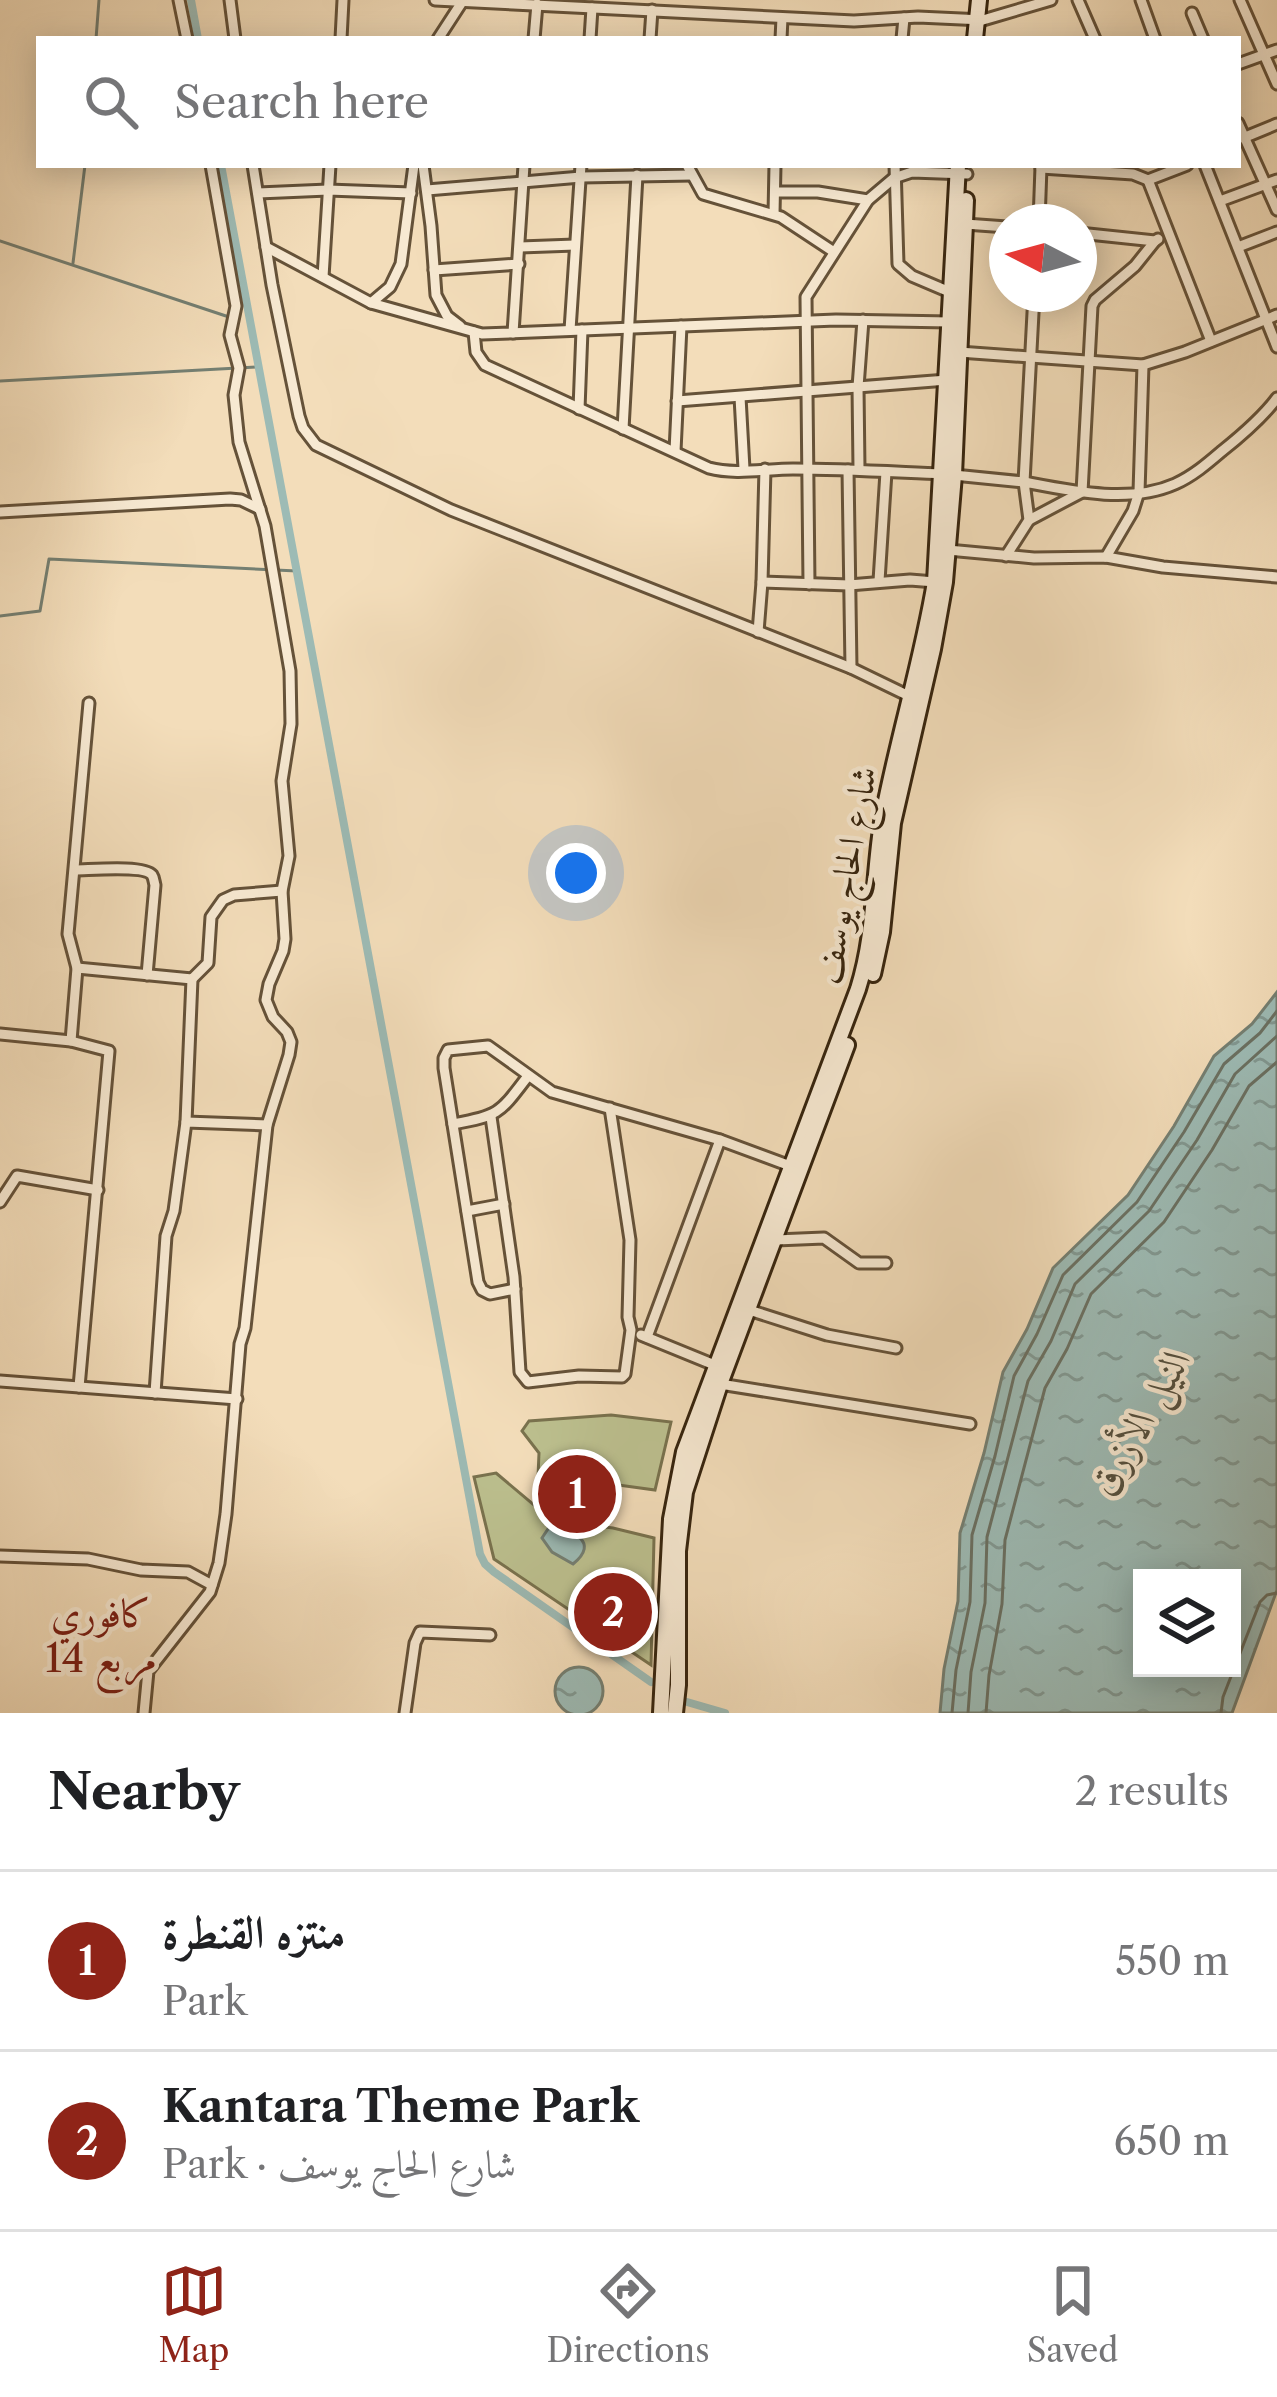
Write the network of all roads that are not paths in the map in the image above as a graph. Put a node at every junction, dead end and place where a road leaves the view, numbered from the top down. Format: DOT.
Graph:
graph roads {
  1 [pos="179,0"];
  2 [pos="230,0"];
  3 [pos="343,0"];
  4 [pos="435,0"];
  5 [pos="970,0"];
  6 [pos="979,0"];
  7 [pos="1051,0"];
  8 [pos="1078,0"];
  9 [pos="1141,0"];
  10 [pos="1240,0"];
  11 [pos="462,2"];
  12 [pos="537,4"];
  13 [pos="592,8"];
  14 [pos="652,10"];
  15 [pos="1192,14"];
  16 [pos="782,18"];
  17 [pos="904,18"];
  18 [pos="972,20"];
  19 [pos="186,36"];
  20 [pos="235,36"];
  21 [pos="341,36"];
  22 [pos="440,36"];
  23 [pos="534,36"];
  24 [pos="590,36"];
  25 [pos="650,36"];
  26 [pos="781,36"];
  27 [pos="902,36"];
  28 [pos="967,36"];
  29 [pos="975,36"];
  30 [pos="1094,36"];
  31 [pos="1154,36"];
  32 [pos="1202,36"];
  33 [pos="1277,50"];
  34 [pos="1263,55"];
  35 [pos="1241,63"];
  36 [pos="1277,84"];
  37 [pos="1277,124"];
  38 [pos="1241,139"];
  39 [pos="212,168"];
  40 [pos="254,168"];
  41 [pos="330,168"];
  42 [pos="413,168"];
  43 [pos="423,168"];
  44 [pos="524,168"];
  45 [pos="775,168"];
  46 [pos="895,168"];
  47 [pos="1041,168"];
  48 [pos="1064,168"];
  49 [pos="1179,168"];
  50 [pos="1206,168"];
  51 [pos="690,170"];
  52 [pos="963,170"];
  53 [pos="581,171"];
  54 [pos="637,176"];
  55 [pos="894,178"];
  56 [pos="1277,179"];
  57 [pos="1148,180"];
  58 [pos="523,182"];
  59 [pos="1265,184"];
  60 [pos="328,190"];
  61 [pos="427,190"];
  62 [pos="775,192"];
  63 [pos="258,193"];
  64 [pos="411,193"];
  65 [pos="868,200"];
  66 [pos="1220,202"];
  67 [pos="1040,204"];
  68 [pos="1277,210"];
  69 [pos="774,214"];
  70 [pos="965,224"];
  71 [pos="989,225"];
  72 [pos="1277,232"];
  73 [pos="1168,233"];
  74 [pos="1097,235"];
  75 [pos="1155,241"];
  76 [pos="574,245"];
  77 [pos="266,247"];
  78 [pos="1238,247"];
  79 [pos="520,248"];
  80 [pos="834,252"];
  81 [pos="519,264"];
  82 [pos="434,270"];
  83 [pos="323,277"];
  84 [pos="952,293"];
  85 [pos="371,303"];
  86 [pos="1033,312"];
  87 [pos="1271,317"];
  88 [pos="863,320"];
  89 [pos="806,321"];
  90 [pos="950,322"];
  91 [pos="681,326"];
  92 [pos="629,328"];
  93 [pos="576,330"];
  94 [pos="471,332"];
  95 [pos="513,333"];
  96 [pos="1211,341"];
  97 [pos="1277,347"];
  98 [pos="959,352"];
  99 [pos="1030,356"];
  100 [pos="1087,360"];
  101 [pos="1143,365"];
  102 [pos="948,380"];
  103 [pos="858,387"];
  104 [pos="807,392"];
  105 [pos="740,397"];
  106 [pos="1277,400"];
  107 [pos="677,401"];
  108 [pos="579,409"];
  109 [pos="623,429"];
  110 [pos="674,451"];
  111 [pos="745,469"];
  112 [pos="765,469"];
  113 [pos="807,469"];
  114 [pos="853,470"];
  115 [pos="886,472"];
  116 [pos="948,474"];
  117 [pos="1024,482"];
  118 [pos="1082,491"];
  119 [pos="1139,492"];
  120 [pos="260,508"];
  121 [pos="0,512"];
  122 [pos="1028,520"];
  123 [pos="949,550"];
  124 [pos="1006,556"];
  125 [pos="1106,556"];
  126 [pos="1277,577"];
  127 [pos="879,581"];
  128 [pos="762,582"];
  129 [pos="935,582"];
  130 [pos="809,584"];
  131 [pos="848,585"];
  132 [pos="758,632"];
  133 [pos="851,668"];
  134 [pos="911,697"];
  135 [pos="89,703"];
  136 [pos="75,870"];
  137 [pos="282,891"];
  138 [pos="77,968"];
  139 [pos="147,975"];
  140 [pos="192,979"];
  141 [pos="0,1034"];
  142 [pos="71,1041"];
  143 [pos="528,1076"];
  144 [pos="610,1108"];
  145 [pos="491,1117"];
  146 [pos="186,1122"];
  147 [pos="453,1124"];
  148 [pos="267,1125"];
  149 [pos="720,1140"];
  150 [pos="793,1167"];
  151 [pos="98,1190"];
  152 [pos="0,1202"];
  153 [pos="505,1204"];
  154 [pos="467,1211"];
  155 [pos="776,1240"];
  156 [pos="886,1264"];
  157 [pos="514,1289"];
  158 [pos="749,1310"];
  159 [pos="631,1330"];
  160 [pos="647,1337"];
  161 [pos="896,1348"];
  162 [pos="717,1366"];
  163 [pos="2,1381"];
  164 [pos="720,1384"];
  165 [pos="79,1387"];
  166 [pos="155,1393"];
  167 [pos="0,1399"];
  168 [pos="237,1399"];
  169 [pos="970,1424"];
  170 [pos="0,1556"];
  171 [pos="212,1586"];
  172 [pos="490,1635"];
  173 [pos="143,1713"];
  174 [pos="405,1713"];
  175 [pos="661,1713"];
  176 [pos="675,1713"];
  1 -- 19 [label="street"];
  2 -- 20 [label="street"];
  3 -- 21 [label="street"];
  4 -- 11 [label="street"];
  5 -- 18 [label="main road"];
  6 -- 18 [label="main road"];
  7 -- 18 [label="street"];
  8 -- 30 [label="street"];
  9 -- 31 [label="street"];
  10 -- 34 [label="street"];
  11 -- 12 [label="street"];
  11 -- 22 [label="street"];
  12 -- 13 [label="street"];
  12 -- 23 [label="street"];
  13 -- 14 [label="street"];
  13 -- 24 [label="street"];
  14 -- 16 [label="street"];
  14 -- 25 [label="street"];
  15 -- 32 [label="street"];
  16 -- 17 [label="street"];
  16 -- 26 [label="street"];
  17 -- 18 [label="street"];
  17 -- 27 [label="street"];
  18 -- 28 [label="main road"];
  18 -- 29 [label="main road"];
  33 -- 34 [label="street"];
  34 -- 35 [label="street"];
  34 -- 36 [label="street"];
  37 -- 38 [label="street"];
  38 -- 59 [label="street"];
  39 -- 120 [label="street"];
  40 -- 63 [label="street"];
  41 -- 60 [label="street"];
  42 -- 64 [label="street"];
  43 -- 61 [label="street"];
  44 -- 58 [label="street"];
  45 -- 62 [label="street"];
  46 -- 55 [label="street"];
  47 -- 67 [label="street"];
  48 -- 57 [label="street"];
  49 -- 57 [label="street"];
  50 -- 66 [label="street"];
  51 -- 54 [label="street"];
  51 -- 69 [label="street"];
  52 -- 55 [label="street"];
  52 -- 70 [label="main road, شارع الحاج يوسف"];
  52 -- 84 [label="main road, شارع الحاج يوسف"];
  53 -- 54 [label="street"];
  53 -- 58 [label="street"];
  53 -- 76 [label="street"];
  54 -- 92 [label="street"];
  55 -- 65 [label="street"];
  55 -- 84 [label="street"];
  56 -- 59 [label="street"];
  57 -- 73 [label="street"];
  58 -- 61 [label="street"];
  58 -- 79 [label="street"];
  59 -- 66 [label="street"];
  59 -- 68 [label="street"];
  60 -- 63 [label="street"];
  60 -- 64 [label="street"];
  60 -- 83 [label="street"];
  61 -- 82 [label="street"];
  62 -- 65 [label="street"];
  62 -- 69 [label="street"];
  63 -- 77 [label="street"];
  64 -- 85 [label="street"];
  65 -- 80 [label="street"];
  66 -- 78 [label="street"];
  69 -- 80 [label="street"];
  70 -- 71 [label="street"];
  70 -- 98 [label="main road, شارع الحاج يوسف"];
  72 -- 78 [label="street"];
  73 -- 75 [label="street"];
  73 -- 96 [label="street"];
  74 -- 75 [label="street"];
  75 -- 100 [label="street"];
  76 -- 79 [label="street"];
  76 -- 93 [label="street"];
  77 -- 83 [label="street"];
  77 -- 132 [label="street"];
  78 -- 87 [label="street"];
  79 -- 81 [label="street"];
  80 -- 89 [label="street"];
  81 -- 82 [label="street"];
  81 -- 95 [label="street"];
  82 -- 94 [label="street"];
  83 -- 85 [label="street"];
  84 -- 90 [label="main road, شارع الحاج يوسف"];
  85 -- 94 [label="street"];
  86 -- 99 [label="street"];
  87 -- 96 [label="street"];
  87 -- 97 [label="street"];
  88 -- 89 [label="street"];
  88 -- 90 [label="street"];
  88 -- 103 [label="street"];
  89 -- 91 [label="street"];
  89 -- 104 [label="street"];
  90 -- 102 [label="main road, شارع الحاج يوسف"];
  91 -- 92 [label="street"];
  91 -- 107 [label="street"];
  92 -- 93 [label="street"];
  92 -- 109 [label="street"];
  93 -- 95 [label="street"];
  93 -- 108 [label="street"];
  94 -- 95 [label="street"];
  94 -- 108 [label="street"];
  96 -- 101 [label="street"];
  98 -- 99 [label="street"];
  98 -- 116 [label="main road, شارع الحاج يوسف"];
  99 -- 100 [label="street"];
  99 -- 117 [label="street"];
  100 -- 101 [label="street"];
  100 -- 118 [label="street"];
  101 -- 119 [label="street"];
  102 -- 103 [label="street"];
  102 -- 116 [label="main road, شارع الحاج يوسف"];
  103 -- 104 [label="street"];
  103 -- 114 [label="street"];
  104 -- 105 [label="street"];
  104 -- 113 [label="street"];
  105 -- 107 [label="street"];
  105 -- 111 [label="street"];
  106 -- 119 [label="street"];
  107 -- 110 [label="street"];
  108 -- 109 [label="street"];
  109 -- 110 [label="street"];
  110 -- 111 [label="street"];
  111 -- 112 [label="street"];
  112 -- 113 [label="street"];
  112 -- 128 [label="street"];
  113 -- 114 [label="street"];
  113 -- 130 [label="street"];
  114 -- 115 [label="street"];
  114 -- 131 [label="street"];
  115 -- 116 [label="street"];
  115 -- 127 [label="street"];
  116 -- 117 [label="street"];
  116 -- 123 [label="main road, شارع الحاج يوسف"];
  116 -- 129 [label="main road, شارع الحاج يوسف"];
  117 -- 118 [label="street"];
  117 -- 122 [label="street"];
  118 -- 119 [label="street"];
  118 -- 122 [label="street"];
  119 -- 125 [label="street"];
  120 -- 121 [label="street"];
  120 -- 137 [label="street"];
  122 -- 124 [label="street"];
  123 -- 124 [label="street"];
  123 -- 155 [label="main road, شارع الحاج يوسف"];
  124 -- 125 [label="street"];
  125 -- 126 [label="street"];
  127 -- 129 [label="street"];
  127 -- 131 [label="street"];
  128 -- 130 [label="street"];
  128 -- 132 [label="street"];
  129 -- 134 [label="main road, شارع الحاج يوسف"];
  130 -- 131 [label="street"];
  131 -- 133 [label="street"];
  132 -- 133 [label="street"];
  133 -- 134 [label="street"];
  134 -- 150 [label="main road, شارع الحاج يوسف"];
  135 -- 136 [label="street"];
  136 -- 138 [label="street"];
  136 -- 139 [label="street"];
  137 -- 140 [label="street"];
  137 -- 148 [label="street"];
  138 -- 139 [label="street"];
  138 -- 142 [label="street"];
  139 -- 140 [label="street"];
  140 -- 146 [label="street"];
  141 -- 142 [label="street"];
  142 -- 151 [label="street"];
  143 -- 144 [label="street"];
  143 -- 145 [label="street"];
  143 -- 147 [label="street"];
  144 -- 149 [label="street"];
  144 -- 159 [label="street"];
  145 -- 147 [label="street"];
  145 -- 153 [label="street"];
  146 -- 148 [label="street"];
  146 -- 166 [label="street"];
  147 -- 154 [label="street"];
  148 -- 168 [label="street"];
  149 -- 150 [label="street"];
  149 -- 160 [label="street"];
  150 -- 162 [label="main road, شارع الحاج يوسف"];
  151 -- 152 [label="street"];
  151 -- 165 [label="street"];
  153 -- 154 [label="street"];
  153 -- 157 [label="street"];
  154 -- 157 [label="street"];
  155 -- 156 [label="street"];
  155 -- 158 [label="main road, شارع الحاج يوسف"];
  157 -- 159 [label="street"];
  158 -- 161 [label="street"];
  158 -- 164 [label="main road, شارع الحاج يوسف"];
  159 -- 160 [label="street"];
  160 -- 162 [label="street"];
  162 -- 175 [label="main road, شارع الحاج يوسف"];
  163 -- 165 [label="street"];
  163 -- 167 [label="street"];
  164 -- 169 [label="street"];
  164 -- 176 [label="main road, شارع الحاج يوسف"];
  165 -- 166 [label="street"];
  166 -- 168 [label="street"];
  168 -- 171 [label="street"];
  170 -- 171 [label="street"];
  171 -- 173 [label="street"];
  172 -- 174 [label="street"];
}
